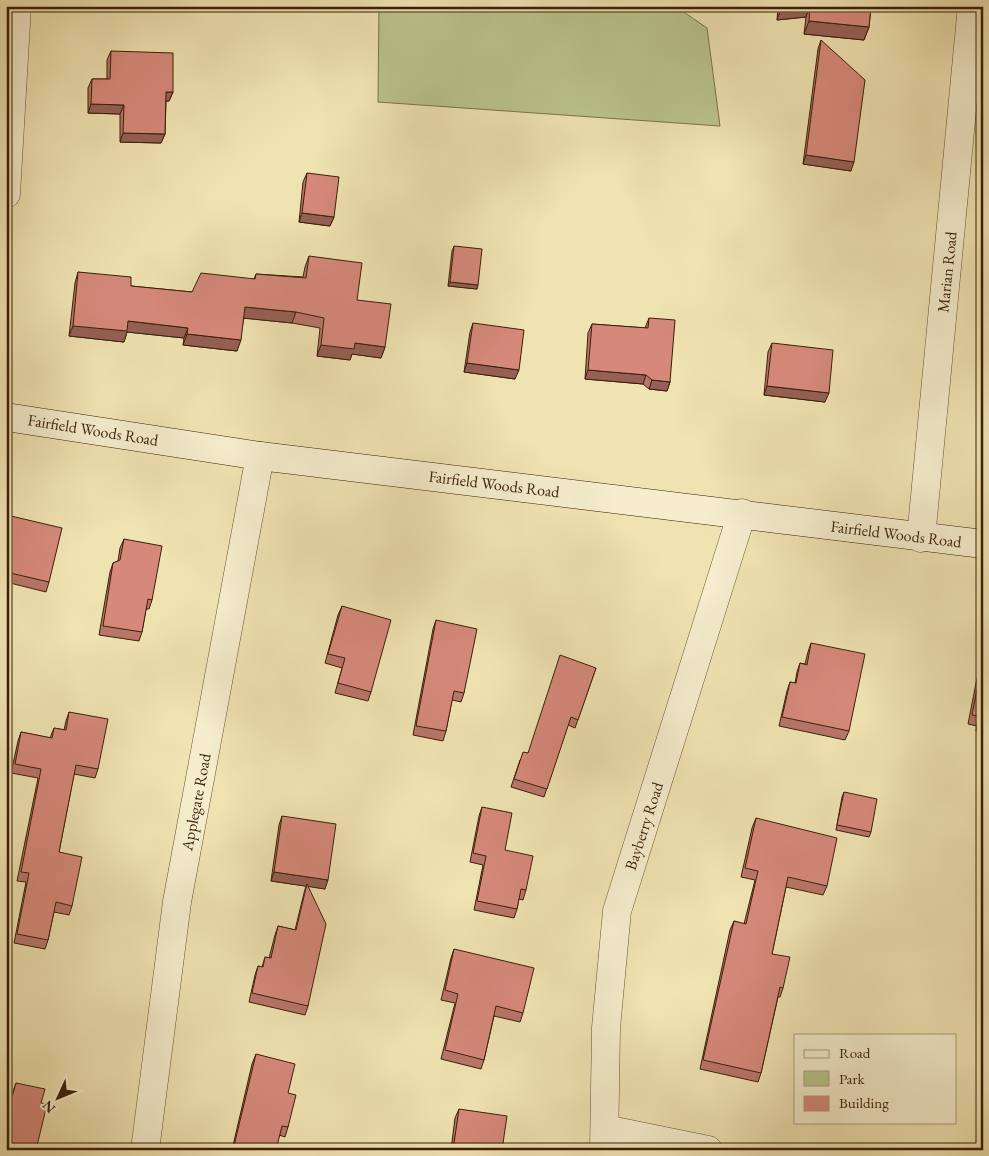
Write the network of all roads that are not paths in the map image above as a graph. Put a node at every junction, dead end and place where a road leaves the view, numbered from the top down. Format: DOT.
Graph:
graph roads {
  1 [pos="17,6"];
  2 [pos="972,6"];
  3 [pos="6,194"];
  4 [pos="6,417"];
  5 [pos="260,456"];
  6 [pos="742,513"];
  7 [pos="921,538"];
  8 [pos="983,544"];
  9 [pos="604,1140"];
  10 [pos="145,1150"];
  11 [pos="708,1150"];
  1 -- 3 [label="street"];
  2 -- 7 [label="street, Marian Road"];
  4 -- 5 [label="street, Fairfield Woods Road"];
  5 -- 6 [label="street, Fairfield Woods Road"];
  5 -- 10 [label="street, Applegate Road"];
  6 -- 7 [label="street, Fairfield Woods Road"];
  6 -- 9 [label="street, Bayberry Road"];
  7 -- 8 [label="street, Fairfield Woods Road"];
  9 -- 11 [label="street"];
}
